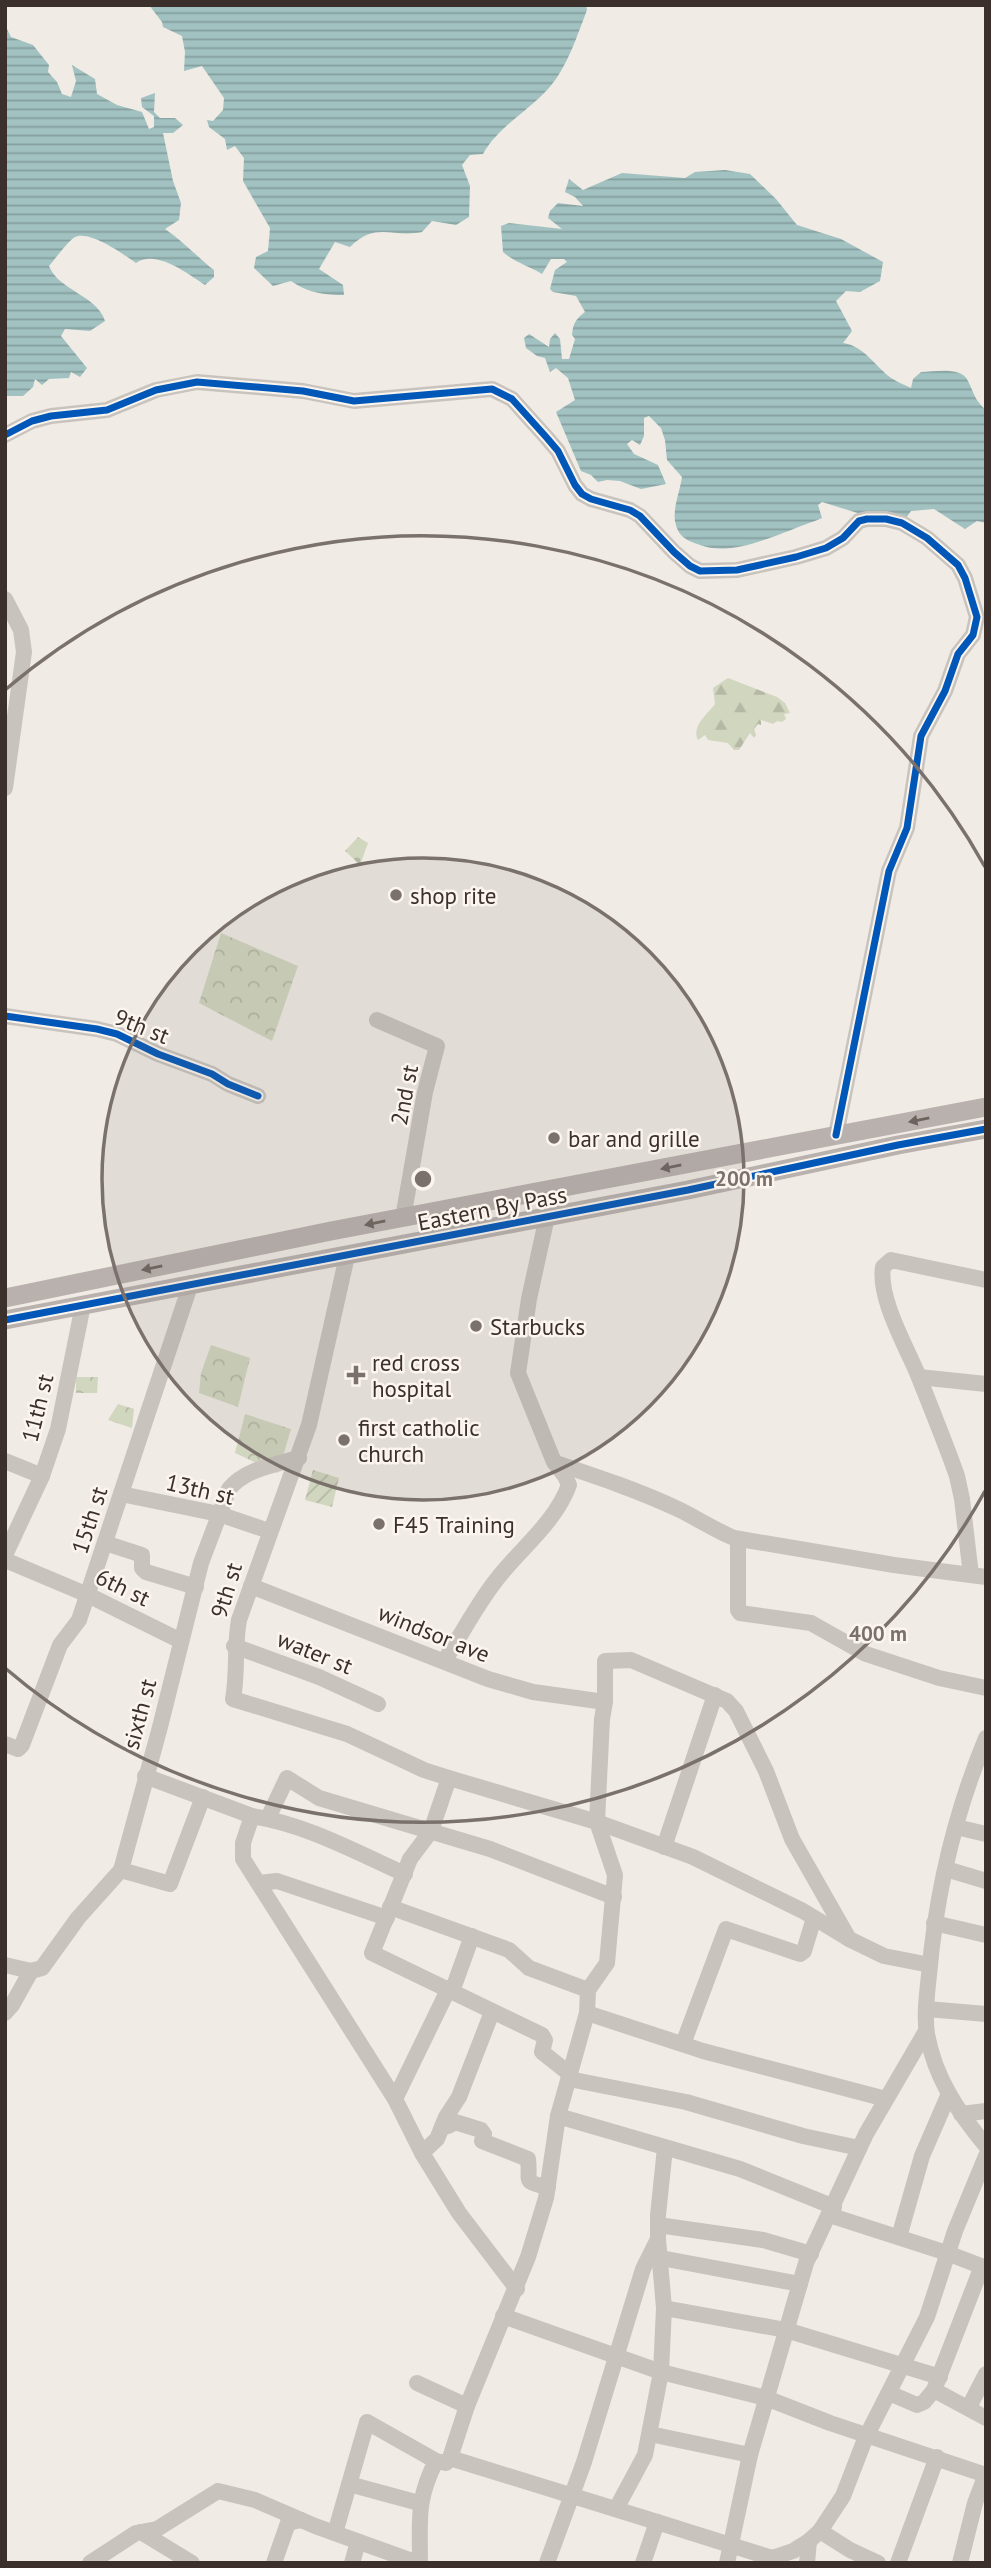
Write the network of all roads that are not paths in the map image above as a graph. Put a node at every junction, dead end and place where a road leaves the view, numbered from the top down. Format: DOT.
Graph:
graph roads {
  1 [pos="5,435"];
  2 [pos="5,599"];
  3 [pos="5,788"];
  4 [pos="5,1016"];
  5 [pos="377,1020"];
  6 [pos="258,1096"];
  7 [pos="986,1107"];
  8 [pos="986,1129"];
  9 [pos="836,1135"];
  10 [pos="553,1189"];
  11 [pos="547,1216"];
  12 [pos="403,1217"];
  13 [pos="347,1256"];
  14 [pos="986,1280"];
  15 [pos="191,1283"];
  16 [pos="5,1298"];
  17 [pos="83,1305"];
  18 [pos="5,1320"];
  19 [pos="919,1377"];
  20 [pos="986,1384"];
  21 [pos="299,1458"];
  22 [pos="5,1461"];
  23 [pos="554,1462"];
  24 [pos="42,1476"];
  25 [pos="121,1494"];
  26 [pos="219,1514"];
  27 [pos="269,1531"];
  28 [pos="738,1539"];
  29 [pos="105,1543"];
  30 [pos="5,1555"];
  31 [pos="5,1560"];
  32 [pos="978,1576"];
  33 [pos="251,1586"];
  34 [pos="196,1587"];
  35 [pos="88,1595"];
  36 [pos="181,1641"];
  37 [pos="234,1646"];
  38 [pos="444,1661"];
  39 [pos="986,1688"];
  40 [pos="715,1695"];
  41 [pos="605,1702"];
  42 [pos="378,1704"];
  43 [pos="985,1742"];
  44 [pos="5,1744"];
  45 [pos="145,1776"];
  46 [pos="449,1778"];
  47 [pos="203,1797"];
  48 [pos="260,1817"];
  49 [pos="597,1822"];
  50 [pos="956,1827"];
  51 [pos="431,1831"];
  52 [pos="986,1834"];
  53 [pos="664,1847"];
  54 [pos="946,1869"];
  55 [pos="121,1870"];
  56 [pos="405,1874"];
  57 [pos="986,1881"];
  58 [pos="259,1883"];
  59 [pos="614,1897"];
  60 [pos="389,1912"];
  61 [pos="814,1918"];
  62 [pos="934,1923"];
  63 [pos="986,1935"];
  64 [pos="472,1936"];
  65 [pos="849,1939"];
  66 [pos="5,1965"];
  67 [pos="930,1965"];
  68 [pos="31,1971"];
  69 [pos="449,1988"];
  70 [pos="588,1990"];
  71 [pos="927,2009"];
  72 [pos="492,2012"];
  73 [pos="5,2013"];
  74 [pos="587,2013"];
  75 [pos="986,2014"];
  76 [pos="926,2031"];
  77 [pos="683,2045"];
  78 [pos="570,2077"];
  79 [pos="948,2096"];
  80 [pos="395,2099"];
  81 [pos="886,2099"];
  82 [pos="986,2111"];
  83 [pos="961,2114"];
  84 [pos="558,2116"];
  85 [pos="442,2127"];
  86 [pos="986,2146"];
  87 [pos="665,2148"];
  88 [pos="859,2148"];
  89 [pos="422,2153"];
  90 [pos="986,2156"];
  91 [pos="548,2187"];
  92 [pos="832,2211"];
  93 [pos="658,2232"];
  94 [pos="899,2237"];
  95 [pos="947,2253"];
  96 [pos="811,2254"];
  97 [pos="661,2258"];
  98 [pos="984,2267"];
  99 [pos="800,2284"];
  100 [pos="517,2289"];
  101 [pos="664,2308"];
  102 [pos="503,2316"];
  103 [pos="786,2330"];
  104 [pos="616,2357"];
  105 [pos="902,2364"];
  106 [pos="661,2372"];
  107 [pos="986,2375"];
  108 [pos="417,2383"];
  109 [pos="937,2383"];
  110 [pos="889,2393"];
  111 [pos="766,2398"];
  112 [pos="467,2406"];
  113 [pos="969,2407"];
  114 [pos="986,2418"];
  115 [pos="650,2434"];
  116 [pos="869,2434"];
  117 [pos="750,2455"];
  118 [pos="937,2457"];
  119 [pos="443,2459"];
  120 [pos="986,2475"];
  121 [pos="349,2484"];
  122 [pos="572,2495"];
  123 [pos="419,2503"];
  124 [pos="616,2509"];
  125 [pos="301,2520"];
  126 [pos="657,2522"];
  127 [pos="141,2532"];
  128 [pos="335,2533"];
  129 [pos="969,2533"];
  130 [pos="814,2536"];
  131 [pos="986,2540"];
  132 [pos="358,2542"];
  133 [pos="730,2546"];
  134 [pos="859,2558"];
  135 [pos="90,2563"];
  136 [pos="192,2563"];
  137 [pos="274,2563"];
  138 [pos="352,2563"];
  139 [pos="419,2563"];
  140 [pos="547,2563"];
  141 [pos="643,2563"];
  142 [pos="727,2563"];
  143 [pos="807,2563"];
  144 [pos="878,2563"];
  145 [pos="898,2563"];
  146 [pos="960,2563"];
  1 -- 9 [label="street"];
  2 -- 3 [label="street"];
  4 -- 6 [label="street, 9th st"];
  5 -- 12 [label="street, 2nd st"];
  7 -- 9 [label="main road, Eastern By Pass, one-way"];
  8 -- 11 [label="main road, Eastern By Pass"];
  9 -- 10 [label="main road, Eastern By Pass, one-way"];
  10 -- 11 [label="street"];
  10 -- 12 [label="main road, Eastern By Pass"];
  11 -- 13 [label="main road, Eastern By Pass"];
  11 -- 23 [label="street"];
  12 -- 16 [label="main road, Eastern By Pass, one-way"];
  13 -- 15 [label="main road, Eastern By Pass"];
  13 -- 21 [label="street, 9th st"];
  14 -- 19 [label="street"];
  15 -- 17 [label="main road, Eastern By Pass"];
  15 -- 25 [label="street, 15th st"];
  17 -- 18 [label="main road, Eastern By Pass"];
  17 -- 24 [label="street, 11th st"];
  19 -- 20 [label="street"];
  19 -- 32 [label="street"];
  21 -- 26 [label="street, sixth st"];
  21 -- 27 [label="street, 9th st"];
  22 -- 24 [label="street"];
  23 -- 28 [label="street"];
  23 -- 38 [label="street"];
  24 -- 30 [label="street, 11th st"];
  25 -- 26 [label="street, 13th st"];
  25 -- 29 [label="street, 15th st"];
  26 -- 27 [label="street, 13th st"];
  26 -- 34 [label="street, sixth st"];
  27 -- 33 [label="street, 9th st"];
  28 -- 32 [label="street"];
  28 -- 39 [label="street"];
  29 -- 34 [label="street"];
  29 -- 35 [label="street, 15th st"];
  31 -- 35 [label="street, 6th st"];
  33 -- 37 [label="street, 9th st"];
  33 -- 38 [label="street, windsor ave"];
  34 -- 36 [label="street, sixth st"];
  35 -- 36 [label="street, 6th st"];
  35 -- 44 [label="street, 15th st"];
  36 -- 45 [label="street, sixth st"];
  37 -- 42 [label="street, water st"];
  37 -- 46 [label="street, 9th st"];
  38 -- 41 [label="street, windsor ave"];
  40 -- 41 [label="street"];
  40 -- 53 [label="street"];
  40 -- 65 [label="street"];
  41 -- 49 [label="street"];
  43 -- 50 [label="street"];
  45 -- 47 [label="street"];
  45 -- 55 [label="street, sixth st"];
  46 -- 49 [label="street"];
  46 -- 51 [label="street"];
  47 -- 48 [label="street"];
  47 -- 55 [label="street"];
  48 -- 51 [label="street"];
  48 -- 56 [label="street"];
  48 -- 58 [label="street"];
  49 -- 53 [label="street"];
  49 -- 59 [label="street"];
  50 -- 52 [label="street"];
  50 -- 54 [label="street"];
  51 -- 56 [label="street"];
  51 -- 59 [label="street"];
  53 -- 61 [label="street"];
  54 -- 57 [label="street"];
  54 -- 62 [label="street"];
  55 -- 68 [label="street, sixth st"];
  56 -- 60 [label="street"];
  58 -- 60 [label="street"];
  58 -- 80 [label="street"];
  59 -- 70 [label="street"];
  60 -- 64 [label="street"];
  60 -- 69 [label="street"];
  61 -- 65 [label="street"];
  61 -- 77 [label="street"];
  62 -- 63 [label="street"];
  62 -- 67 [label="street"];
  64 -- 69 [label="street"];
  64 -- 70 [label="street"];
  65 -- 67 [label="street"];
  66 -- 68 [label="street"];
  67 -- 71 [label="street"];
  68 -- 73 [label="street, sixth st"];
  69 -- 72 [label="street"];
  69 -- 80 [label="street"];
  70 -- 74 [label="street"];
  71 -- 75 [label="street"];
  71 -- 76 [label="street"];
  72 -- 78 [label="street"];
  72 -- 85 [label="street"];
  74 -- 77 [label="street"];
  74 -- 78 [label="street"];
  76 -- 79 [label="street"];
  76 -- 81 [label="street"];
  77 -- 81 [label="street"];
  78 -- 84 [label="street"];
  78 -- 88 [label="street"];
  79 -- 83 [label="street"];
  79 -- 94 [label="street"];
  80 -- 89 [label="street"];
  81 -- 88 [label="street"];
  82 -- 83 [label="street"];
  83 -- 86 [label="street"];
  84 -- 87 [label="street"];
  84 -- 91 [label="street"];
  85 -- 89 [label="street"];
  85 -- 91 [label="street"];
  87 -- 92 [label="street"];
  87 -- 93 [label="street"];
  88 -- 92 [label="street"];
  89 -- 100 [label="street"];
  90 -- 95 [label="street"];
  91 -- 100 [label="street"];
  92 -- 94 [label="street"];
  92 -- 96 [label="street"];
  93 -- 96 [label="street"];
  93 -- 97 [label="street"];
  93 -- 104 [label="street"];
  94 -- 95 [label="street"];
  95 -- 98 [label="street"];
  95 -- 105 [label="street"];
  96 -- 99 [label="street"];
  97 -- 99 [label="street"];
  97 -- 101 [label="street"];
  98 -- 109 [label="street"];
  99 -- 103 [label="street"];
  100 -- 102 [label="street"];
  101 -- 103 [label="street"];
  101 -- 106 [label="street"];
  102 -- 104 [label="street"];
  102 -- 112 [label="street"];
  103 -- 105 [label="street"];
  103 -- 111 [label="street"];
  104 -- 106 [label="street"];
  104 -- 122 [label="street"];
  105 -- 109 [label="street"];
  105 -- 110 [label="street"];
  106 -- 111 [label="street"];
  106 -- 115 [label="street"];
  107 -- 113 [label="street"];
  108 -- 112 [label="street"];
  109 -- 110 [label="street"];
  109 -- 113 [label="street"];
  110 -- 116 [label="street"];
  111 -- 116 [label="street"];
  111 -- 117 [label="street"];
  112 -- 119 [label="street"];
  113 -- 114 [label="street"];
  115 -- 117 [label="street"];
  115 -- 124 [label="street"];
  116 -- 118 [label="street"];
  116 -- 130 [label="street"];
  117 -- 133 [label="street"];
  118 -- 120 [label="street"];
  118 -- 145 [label="street"];
  119 -- 121 [label="street"];
  119 -- 122 [label="street"];
  119 -- 123 [label="street"];
  120 -- 129 [label="street"];
  121 -- 123 [label="street"];
  121 -- 128 [label="street"];
  122 -- 124 [label="street"];
  122 -- 140 [label="street"];
  123 -- 139 [label="street"];
  124 -- 126 [label="street"];
  125 -- 127 [label="street"];
  125 -- 128 [label="street"];
  125 -- 137 [label="street"];
  126 -- 133 [label="street"];
  126 -- 141 [label="street"];
  127 -- 135 [label="street"];
  127 -- 136 [label="street"];
  128 -- 132 [label="street"];
  129 -- 131 [label="street"];
  129 -- 146 [label="street"];
  130 -- 133 [label="street"];
  130 -- 134 [label="street"];
  130 -- 143 [label="street"];
  132 -- 138 [label="street"];
  132 -- 139 [label="street"];
  133 -- 142 [label="street"];
  134 -- 144 [label="street"];
}
